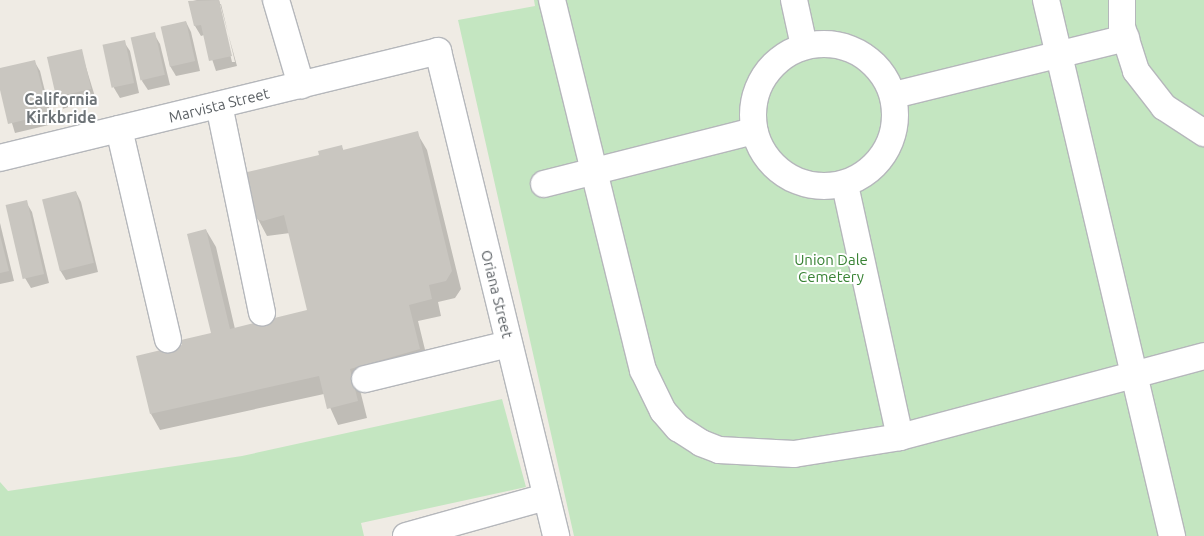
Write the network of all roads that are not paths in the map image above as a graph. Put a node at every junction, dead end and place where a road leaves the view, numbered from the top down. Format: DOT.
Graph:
graph roads {
  1 [pos="276,0"];
  2 [pos="552,0"];
  3 [pos="794,0"];
  4 [pos="1046,0"];
  5 [pos="1122,0"];
  6 [pos="1126,38"];
  7 [pos="804,46"];
  8 [pos="438,52"];
  9 [pos="1060,54"];
  10 [pos="301,85"];
  11 [pos="894,95"];
  12 [pos="219,105"];
  13 [pos="119,129"];
  14 [pos="754,131"];
  15 [pos="1204,133"];
  16 [pos="0,158"];
  17 [pos="594,171"];
  18 [pos="544,184"];
  19 [pos="844,185"];
  20 [pos="262,313"];
  21 [pos="168,339"];
  22 [pos="509,344"];
  23 [pos="1204,356"];
  24 [pos="1133,373"];
  25 [pos="365,379"];
  26 [pos="900,437"];
  27 [pos="546,497"];
  28 [pos="406,536"];
  29 [pos="556,536"];
  30 [pos="1172,536"];
  1 -- 10 [label="street"];
  2 -- 17 [label="street"];
  3 -- 7 [label="street"];
  4 -- 9 [label="street"];
  5 -- 6 [label="street"];
  6 -- 9 [label="street"];
  6 -- 15 [label="street"];
  7 -- 11 [label="street"];
  7 -- 14 [label="street"];
  8 -- 10 [label="street, Marvista Street"];
  8 -- 22 [label="street, Oriana Street"];
  9 -- 11 [label="street"];
  9 -- 24 [label="street"];
  10 -- 12 [label="street, Marvista Street"];
  11 -- 19 [label="street"];
  12 -- 13 [label="street, Marvista Street"];
  12 -- 20 [label="street"];
  13 -- 16 [label="street, Marvista Street"];
  13 -- 21 [label="street"];
  14 -- 17 [label="street"];
  14 -- 19 [label="street"];
  17 -- 18 [label="street"];
  17 -- 26 [label="street"];
  19 -- 26 [label="street"];
  22 -- 25 [label="street"];
  22 -- 27 [label="street, Oriana Street"];
  23 -- 24 [label="street"];
  24 -- 26 [label="street"];
  24 -- 30 [label="street"];
  27 -- 28 [label="street"];
  27 -- 29 [label="street, Oriana Street"];
}
